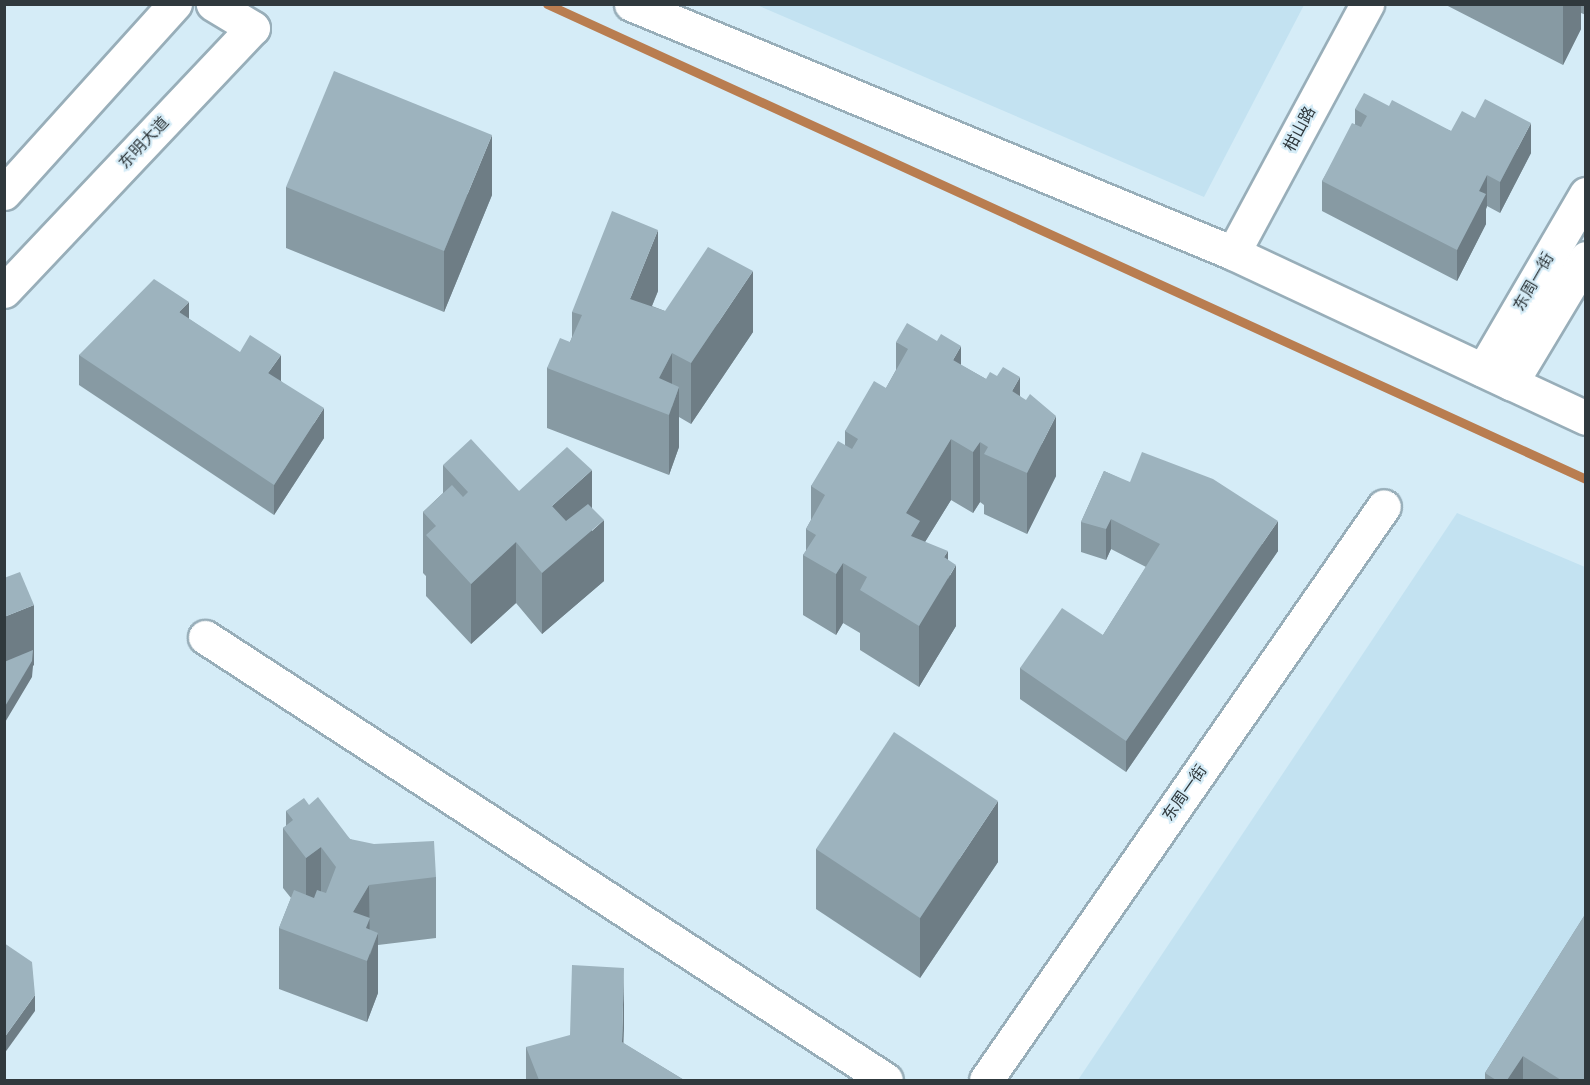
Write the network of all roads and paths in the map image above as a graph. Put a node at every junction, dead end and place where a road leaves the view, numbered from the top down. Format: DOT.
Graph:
graph roads {
  1 [pos="175,4"];
  2 [pos="213,4"];
  3 [pos="631,4"];
  4 [pos="1367,4"];
  5 [pos="4,193"];
  6 [pos="1586,194"];
  7 [pos="1233,252"];
  8 [pos="1586,258"];
  9 [pos="4,291"];
  10 [pos="1497,377"];
  11 [pos="1586,418"];
  12 [pos="1384,507"];
  13 [pos="205,637"];
  14 [pos="885,1080"];
  15 [pos="986,1080"];
  1 -- 5 [label="street"];
  2 -- 9 [label="street, 东明大道"];
  3 -- 7 [label="street"];
  4 -- 7 [label="street, 柑山路"];
  6 -- 10 [label="street, 东周一街"];
  7 -- 10 [label="street"];
  8 -- 10 [label="street, 东周一街"];
  10 -- 11 [label="street"];
  12 -- 15 [label="street, 东周一街"];
  13 -- 14 [label="street"];
}
